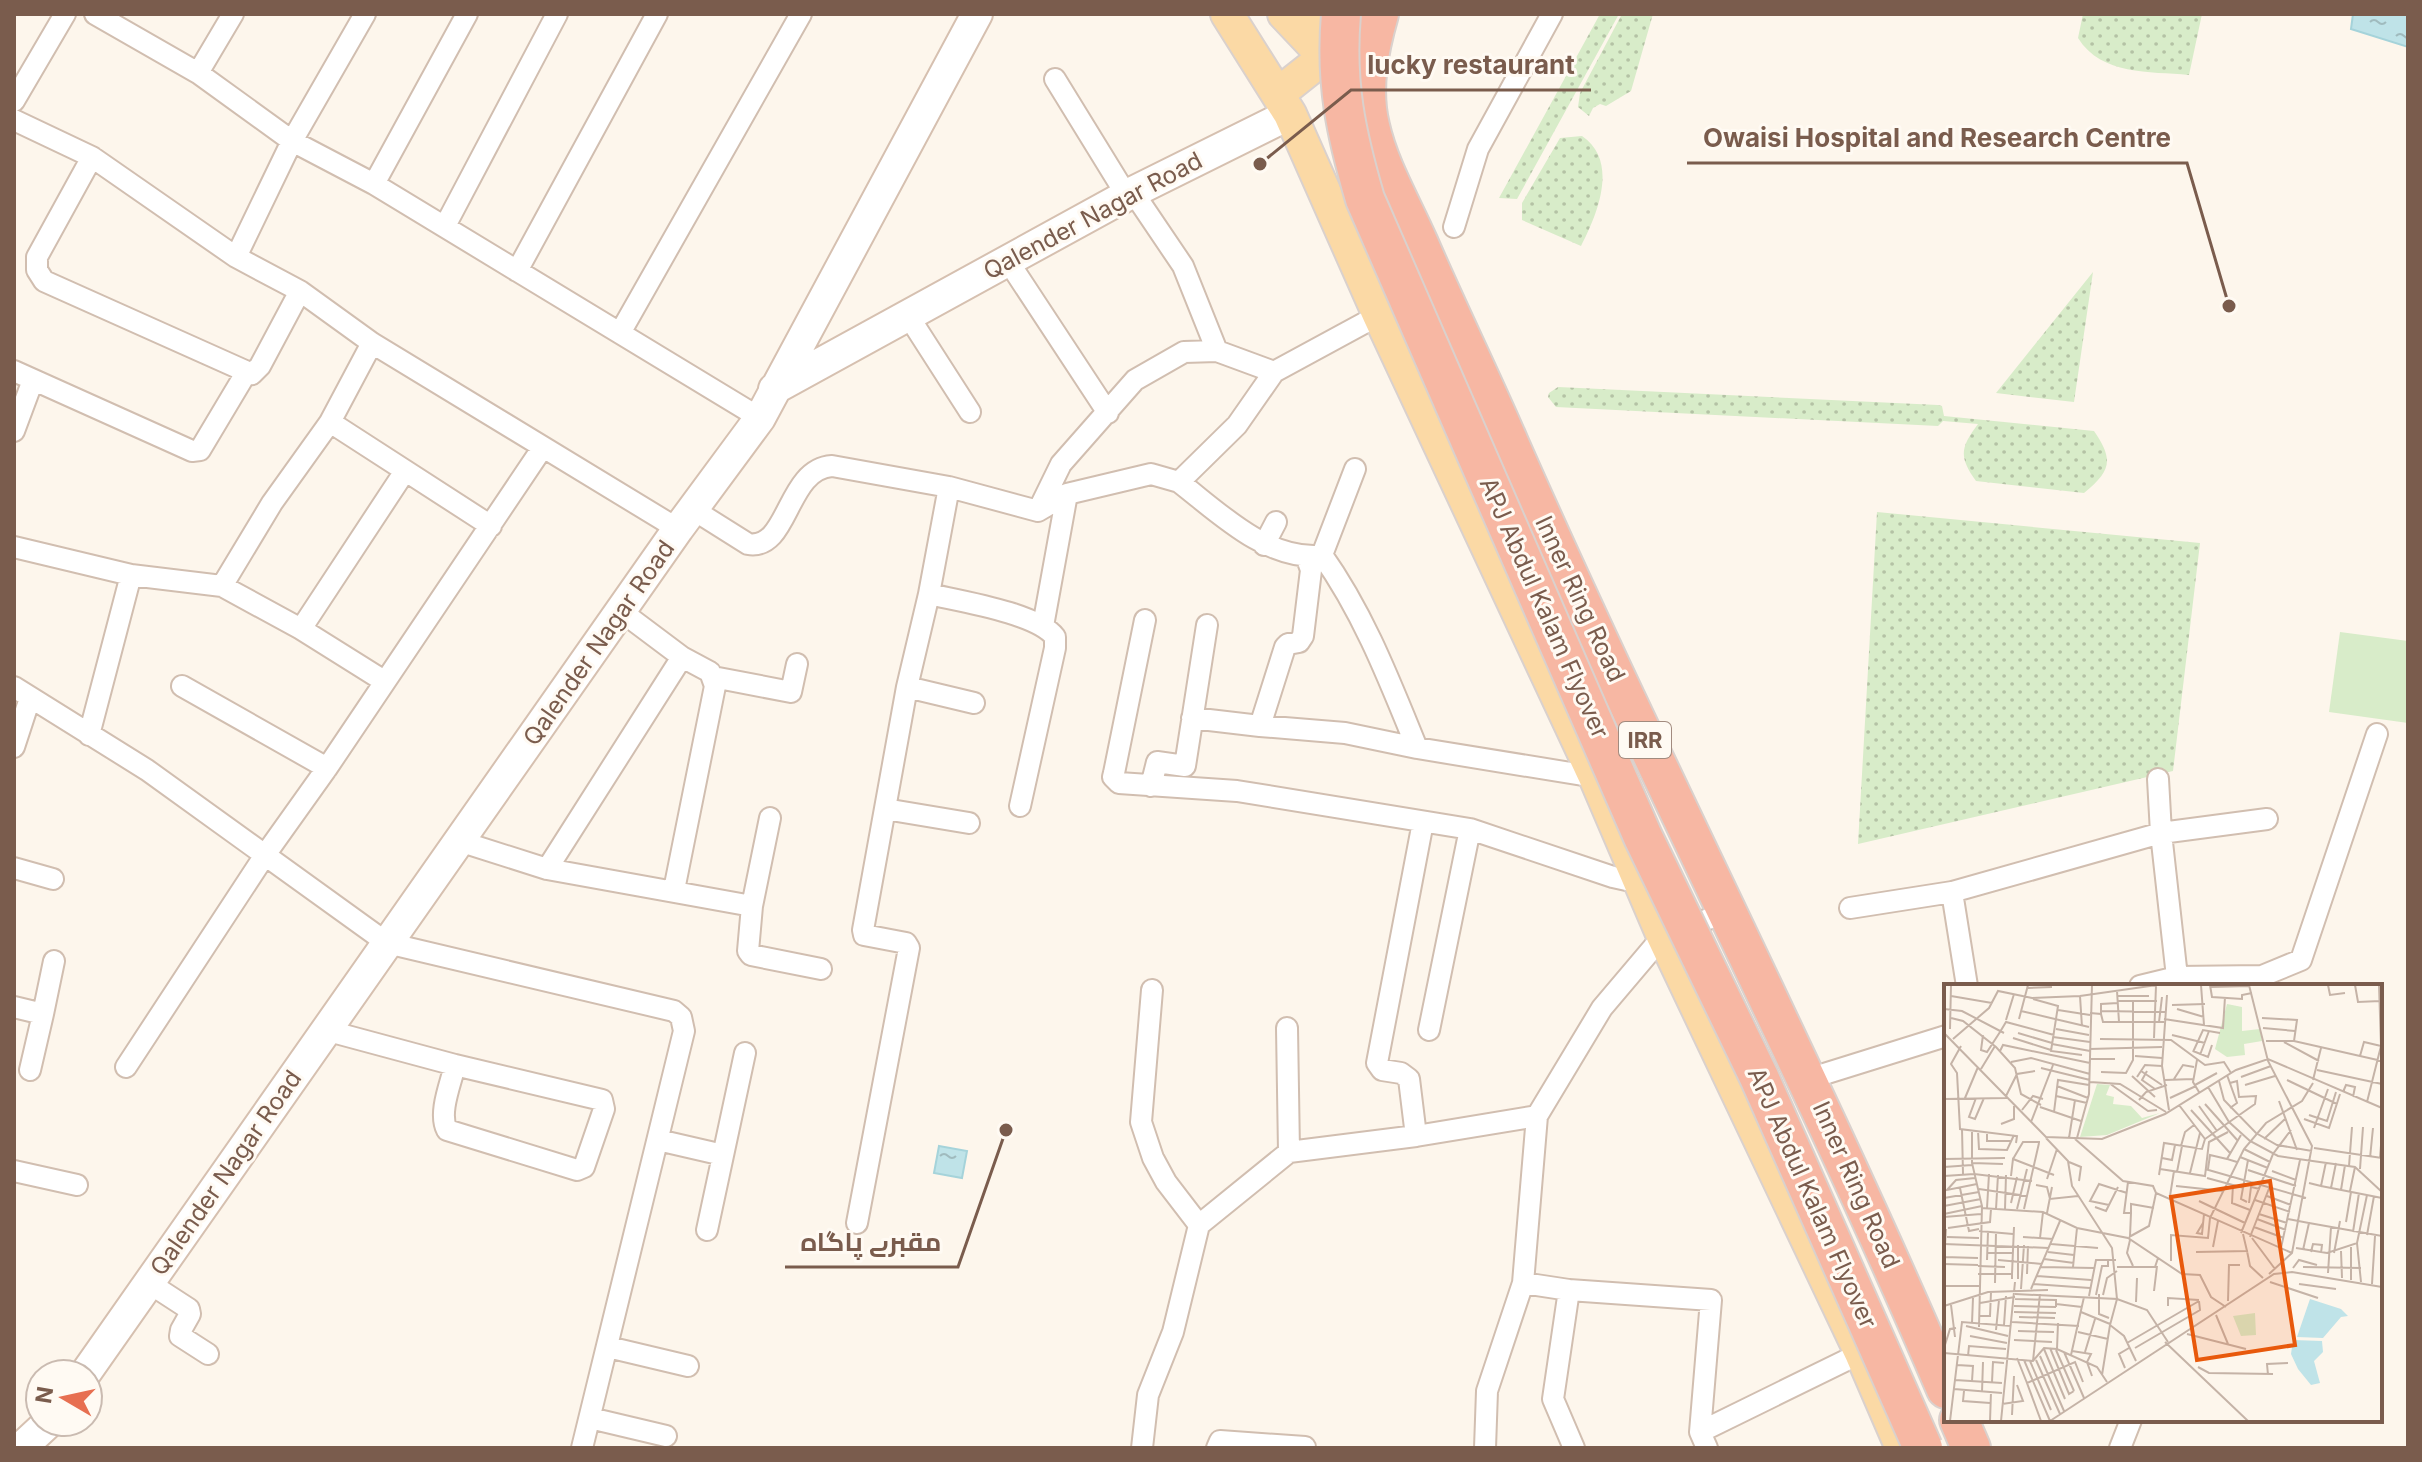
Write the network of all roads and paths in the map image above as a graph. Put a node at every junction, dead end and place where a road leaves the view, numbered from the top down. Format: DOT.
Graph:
graph roads {
  1 [pos="65,14"];
  2 [pos="95,14"];
  3 [pos="233,14"];
  4 [pos="365,14"];
  5 [pos="467,14"];
  6 [pos="557,14"];
  7 [pos="657,14"];
  8 [pos="801,14"];
  9 [pos="977,14"];
  10 [pos="1227,14"];
  11 [pos="1284,14"];
  12 [pos="1320,14"];
  13 [pos="1341,14"];
  14 [pos="1379,14"];
  15 [pos="1552,14"];
  16 [pos="1319,51"];
  17 [pos="198,73"];
  18 [pos="1055,79"];
  19 [pos="1367,85"];
  20 [pos="14,101"];
  21 [pos="1284,104"];
  22 [pos="14,120"];
  23 [pos="292,141"];
  24 [pos="92,157"];
  25 [pos="374,184"];
  26 [pos="1130,194"];
  27 [pos="1472,215"];
  28 [pos="445,226"];
  29 [pos="1454,227"];
  30 [pos="1419,245"];
  31 [pos="236,257"];
  32 [pos="1008,261"];
  33 [pos="517,271"];
  34 [pos="300,291"];
  35 [pos="1379,315"];
  36 [pos="909,317"];
  37 [pos="620,333"];
  38 [pos="372,343"];
  39 [pos="1217,351"];
  40 [pos="14,371"];
  41 [pos="1274,372"];
  42 [pos="246,373"];
  43 [pos="33,380"];
  44 [pos="774,389"];
  45 [pos="970,412"];
  46 [pos="1108,413"];
  47 [pos="760,418"];
  48 [pos="330,422"];
  49 [pos="14,431"];
  50 [pos="543,447"];
  51 [pos="1355,469"];
  52 [pos="405,471"];
  53 [pos="1179,482"];
  54 [pos="949,487"];
  55 [pos="1067,494"];
  56 [pos="1038,511"];
  57 [pos="686,520"];
  58 [pos="1276,522"];
  59 [pos="491,526"];
  60 [pos="1264,545"];
  61 [pos="14,547"];
  62 [pos="1314,556"];
  63 [pos="131,575"];
  64 [pos="222,586"];
  65 [pos="929,594"];
  66 [pos="622,612"];
  67 [pos="1145,620"];
  68 [pos="1207,625"];
  69 [pos="1043,626"];
  70 [pos="301,629"];
  71 [pos="682,657"];
  72 [pos="797,664"];
  73 [pos="713,677"];
  74 [pos="384,681"];
  75 [pos="182,686"];
  76 [pos="907,687"];
  77 [pos="22,693"];
  78 [pos="974,703"];
  79 [pos="1192,718"];
  80 [pos="1260,726"];
  81 [pos="2377,734"];
  82 [pos="89,735"];
  83 [pos="14,747"];
  84 [pos="1417,748"];
  85 [pos="327,768"];
  86 [pos="1595,777"];
  87 [pos="2158,779"];
  88 [pos="1151,786"];
  89 [pos="1020,806"];
  90 [pos="885,809"];
  91 [pos="770,818"];
  92 [pos="2267,819"];
  93 [pos="1423,822"];
  94 [pos="969,823"];
  95 [pos="1470,829"];
  96 [pos="2161,833"];
  97 [pos="459,841"];
  98 [pos="265,855"];
  99 [pos="14,868"];
  100 [pos="547,869"];
  101 [pos="53,879"];
  102 [pos="1640,883"];
  103 [pos="674,890"];
  104 [pos="1952,892"];
  105 [pos="752,906"];
  106 [pos="1850,908"];
  107 [pos="1727,912"];
  108 [pos="1663,936"];
  109 [pos="387,943"];
  110 [pos="54,961"];
  111 [pos="821,969"];
  112 [pos="2177,977"];
  113 [pos="2261,981"];
  114 [pos="1967,984"];
  115 [pos="2148,984"];
  116 [pos="1152,990"];
  117 [pos="14,1007"];
  118 [pos="43,1014"];
  119 [pos="1287,1028"];
  120 [pos="325,1030"];
  121 [pos="1429,1030"];
  122 [pos="1944,1037"];
  123 [pos="745,1053"];
  124 [pos="455,1065"];
  125 [pos="126,1067"];
  126 [pos="30,1070"];
  127 [pos="1808,1079"];
  128 [pos="1537,1116"];
  129 [pos="1416,1136"];
  130 [pos="658,1140"];
  131 [pos="1289,1152"];
  132 [pos="723,1155"];
  133 [pos="14,1171"];
  134 [pos="77,1185"];
  135 [pos="857,1223"];
  136 [pos="1199,1225"];
  137 [pos="707,1230"];
  138 [pos="149,1283"];
  139 [pos="1523,1283"];
  140 [pos="1569,1290"];
  141 [pos="608,1347"];
  142 [pos="1937,1347"];
  143 [pos="1861,1353"];
  144 [pos="208,1354"];
  145 [pos="96,1358"];
  146 [pos="688,1366"];
  147 [pos="1944,1380"];
  148 [pos="590,1418"];
  149 [pos="1960,1422"];
  150 [pos="2130,1422"];
  151 [pos="666,1436"];
  152 [pos="1704,1440"];
  153 [pos="1305,1447"];
  154 [pos="582,1448"];
  155 [pos="1142,1448"];
  156 [pos="1217,1448"];
  157 [pos="1485,1448"];
  158 [pos="1574,1448"];
  159 [pos="1902,1448"];
  160 [pos="1923,1448"];
  161 [pos="1971,1448"];
  162 [pos="2120,1448"];
  1 -- 20 [label="street"];
  2 -- 17 [label="street"];
  3 -- 17 [label="street"];
  4 -- 23 [label="street"];
  5 -- 25 [label="street"];
  6 -- 28 [label="street"];
  7 -- 33 [label="street"];
  8 -- 37 [label="street"];
  9 -- 44 [label="street"];
  10 -- 21 [label="main road"];
  11 -- 16 [label="main road"];
  12 -- 16 [label="main road"];
  13 -- 160 [label="highway, APJ Abdul Kalam Flyover, bridge"];
  14 -- 19 [label="highway, Inner Ring Road / IRR"];
  15 -- 29 [label="street"];
  16 -- 19 [label="main road"];
  16 -- 21 [label="main road"];
  17 -- 23 [label="street"];
  18 -- 26 [label="street"];
  19 -- 30 [label="highway, Inner Ring Road / IRR"];
  21 -- 26 [label="street, Qalender Nagar Road"];
  21 -- 35 [label="main road, IRR"];
  22 -- 24 [label="street"];
  23 -- 25 [label="street"];
  23 -- 31 [label="street"];
  24 -- 31 [label="street"];
  24 -- 42 [label="street"];
  25 -- 28 [label="street"];
  26 -- 32 [label="street, Qalender Nagar Road"];
  26 -- 39 [label="street"];
  27 -- 29 [label="street"];
  28 -- 33 [label="street"];
  29 -- 30 [label="street"];
  30 -- 107 [label="highway, Inner Ring Road / IRR"];
  31 -- 34 [label="street"];
  32 -- 36 [label="street, Qalender Nagar Road"];
  32 -- 46 [label="street"];
  33 -- 37 [label="street"];
  34 -- 38 [label="street"];
  34 -- 42 [label="street"];
  35 -- 41 [label="street"];
  35 -- 86 [label="main road, IRR"];
  36 -- 44 [label="street, Qalender Nagar Road"];
  36 -- 45 [label="street"];
  37 -- 47 [label="street"];
  38 -- 48 [label="street"];
  38 -- 50 [label="street"];
  39 -- 41 [label="street"];
  39 -- 46 [label="street"];
  40 -- 43 [label="street"];
  41 -- 53 [label="street"];
  42 -- 43 [label="street"];
  43 -- 49 [label="street"];
  44 -- 47 [label="street, Qalender Nagar Road"];
  46 -- 56 [label="street"];
  47 -- 57 [label="street, Qalender Nagar Road"];
  48 -- 52 [label="street"];
  48 -- 64 [label="street"];
  50 -- 57 [label="street"];
  50 -- 59 [label="street"];
  51 -- 62 [label="street"];
  52 -- 59 [label="street"];
  52 -- 70 [label="street"];
  53 -- 55 [label="street"];
  53 -- 60 [label="street"];
  54 -- 56 [label="street"];
  54 -- 57 [label="street"];
  54 -- 65 [label="street"];
  55 -- 56 [label="street"];
  55 -- 69 [label="street"];
  57 -- 66 [label="street, Qalender Nagar Road"];
  58 -- 60 [label="street"];
  59 -- 74 [label="street"];
  60 -- 62 [label="street"];
  61 -- 63 [label="street"];
  62 -- 80 [label="street"];
  62 -- 84 [label="street"];
  63 -- 64 [label="street"];
  63 -- 82 [label="street"];
  64 -- 70 [label="street"];
  65 -- 69 [label="street"];
  65 -- 76 [label="street"];
  66 -- 71 [label="street"];
  66 -- 97 [label="street, Qalender Nagar Road"];
  67 -- 88 [label="street"];
  68 -- 79 [label="street"];
  69 -- 89 [label="street"];
  70 -- 74 [label="street"];
  71 -- 73 [label="street"];
  71 -- 100 [label="street"];
  72 -- 73 [label="street"];
  73 -- 103 [label="street"];
  74 -- 85 [label="street"];
  75 -- 85 [label="street"];
  76 -- 78 [label="street"];
  76 -- 90 [label="street"];
  77 -- 82 [label="street"];
  77 -- 83 [label="street"];
  79 -- 80 [label="street"];
  79 -- 88 [label="street"];
  80 -- 84 [label="street"];
  81 -- 113 [label="street"];
  82 -- 98 [label="street"];
  84 -- 86 [label="street"];
  85 -- 98 [label="street"];
  86 -- 102 [label="main road, IRR"];
  87 -- 96 [label="street"];
  88 -- 93 [label="street"];
  90 -- 94 [label="street"];
  90 -- 135 [label="street"];
  91 -- 105 [label="street"];
  92 -- 96 [label="street"];
  93 -- 95 [label="street"];
  93 -- 129 [label="street"];
  95 -- 102 [label="street"];
  95 -- 121 [label="street"];
  96 -- 104 [label="street"];
  96 -- 112 [label="street"];
  97 -- 100 [label="street"];
  97 -- 109 [label="street, Qalender Nagar Road"];
  98 -- 109 [label="street"];
  98 -- 125 [label="street"];
  99 -- 101 [label="street"];
  100 -- 103 [label="street"];
  102 -- 108 [label="main road, IRR"];
  103 -- 105 [label="street"];
  104 -- 106 [label="street"];
  104 -- 114 [label="street"];
  105 -- 111 [label="street"];
  107 -- 108 [label="street"];
  107 -- 127 [label="highway, Inner Ring Road / IRR"];
  108 -- 128 [label="street"];
  108 -- 143 [label="main road, IRR"];
  109 -- 120 [label="street, Qalender Nagar Road"];
  109 -- 130 [label="street"];
  110 -- 118 [label="street"];
  112 -- 113 [label="street"];
  112 -- 115 [label="street"];
  116 -- 136 [label="street"];
  117 -- 118 [label="street"];
  118 -- 126 [label="street"];
  119 -- 131 [label="street"];
  120 -- 124 [label="street"];
  120 -- 138 [label="street, Qalender Nagar Road"];
  122 -- 127 [label="street"];
  123 -- 132 [label="street"];
  124 -- 124 [label="street"];
  127 -- 142 [label="highway, Inner Ring Road / IRR"];
  128 -- 129 [label="street"];
  128 -- 139 [label="street"];
  129 -- 131 [label="street"];
  130 -- 132 [label="street"];
  130 -- 141 [label="street"];
  131 -- 136 [label="street"];
  132 -- 137 [label="street"];
  133 -- 134 [label="street"];
  136 -- 155 [label="street"];
  138 -- 144 [label="street"];
  138 -- 145 [label="street, Qalender Nagar Road"];
  139 -- 140 [label="street"];
  139 -- 157 [label="street"];
  140 -- 152 [label="street"];
  140 -- 158 [label="street"];
  141 -- 146 [label="street"];
  141 -- 148 [label="street"];
  142 -- 147 [label="highway, Inner Ring Road / IRR"];
  143 -- 152 [label="street"];
  143 -- 159 [label="main road, IRR"];
  148 -- 151 [label="street"];
  148 -- 154 [label="street"];
  149 -- 161 [label="highway"];
  150 -- 162 [label="street"];
  153 -- 156 [label="street"];
}
